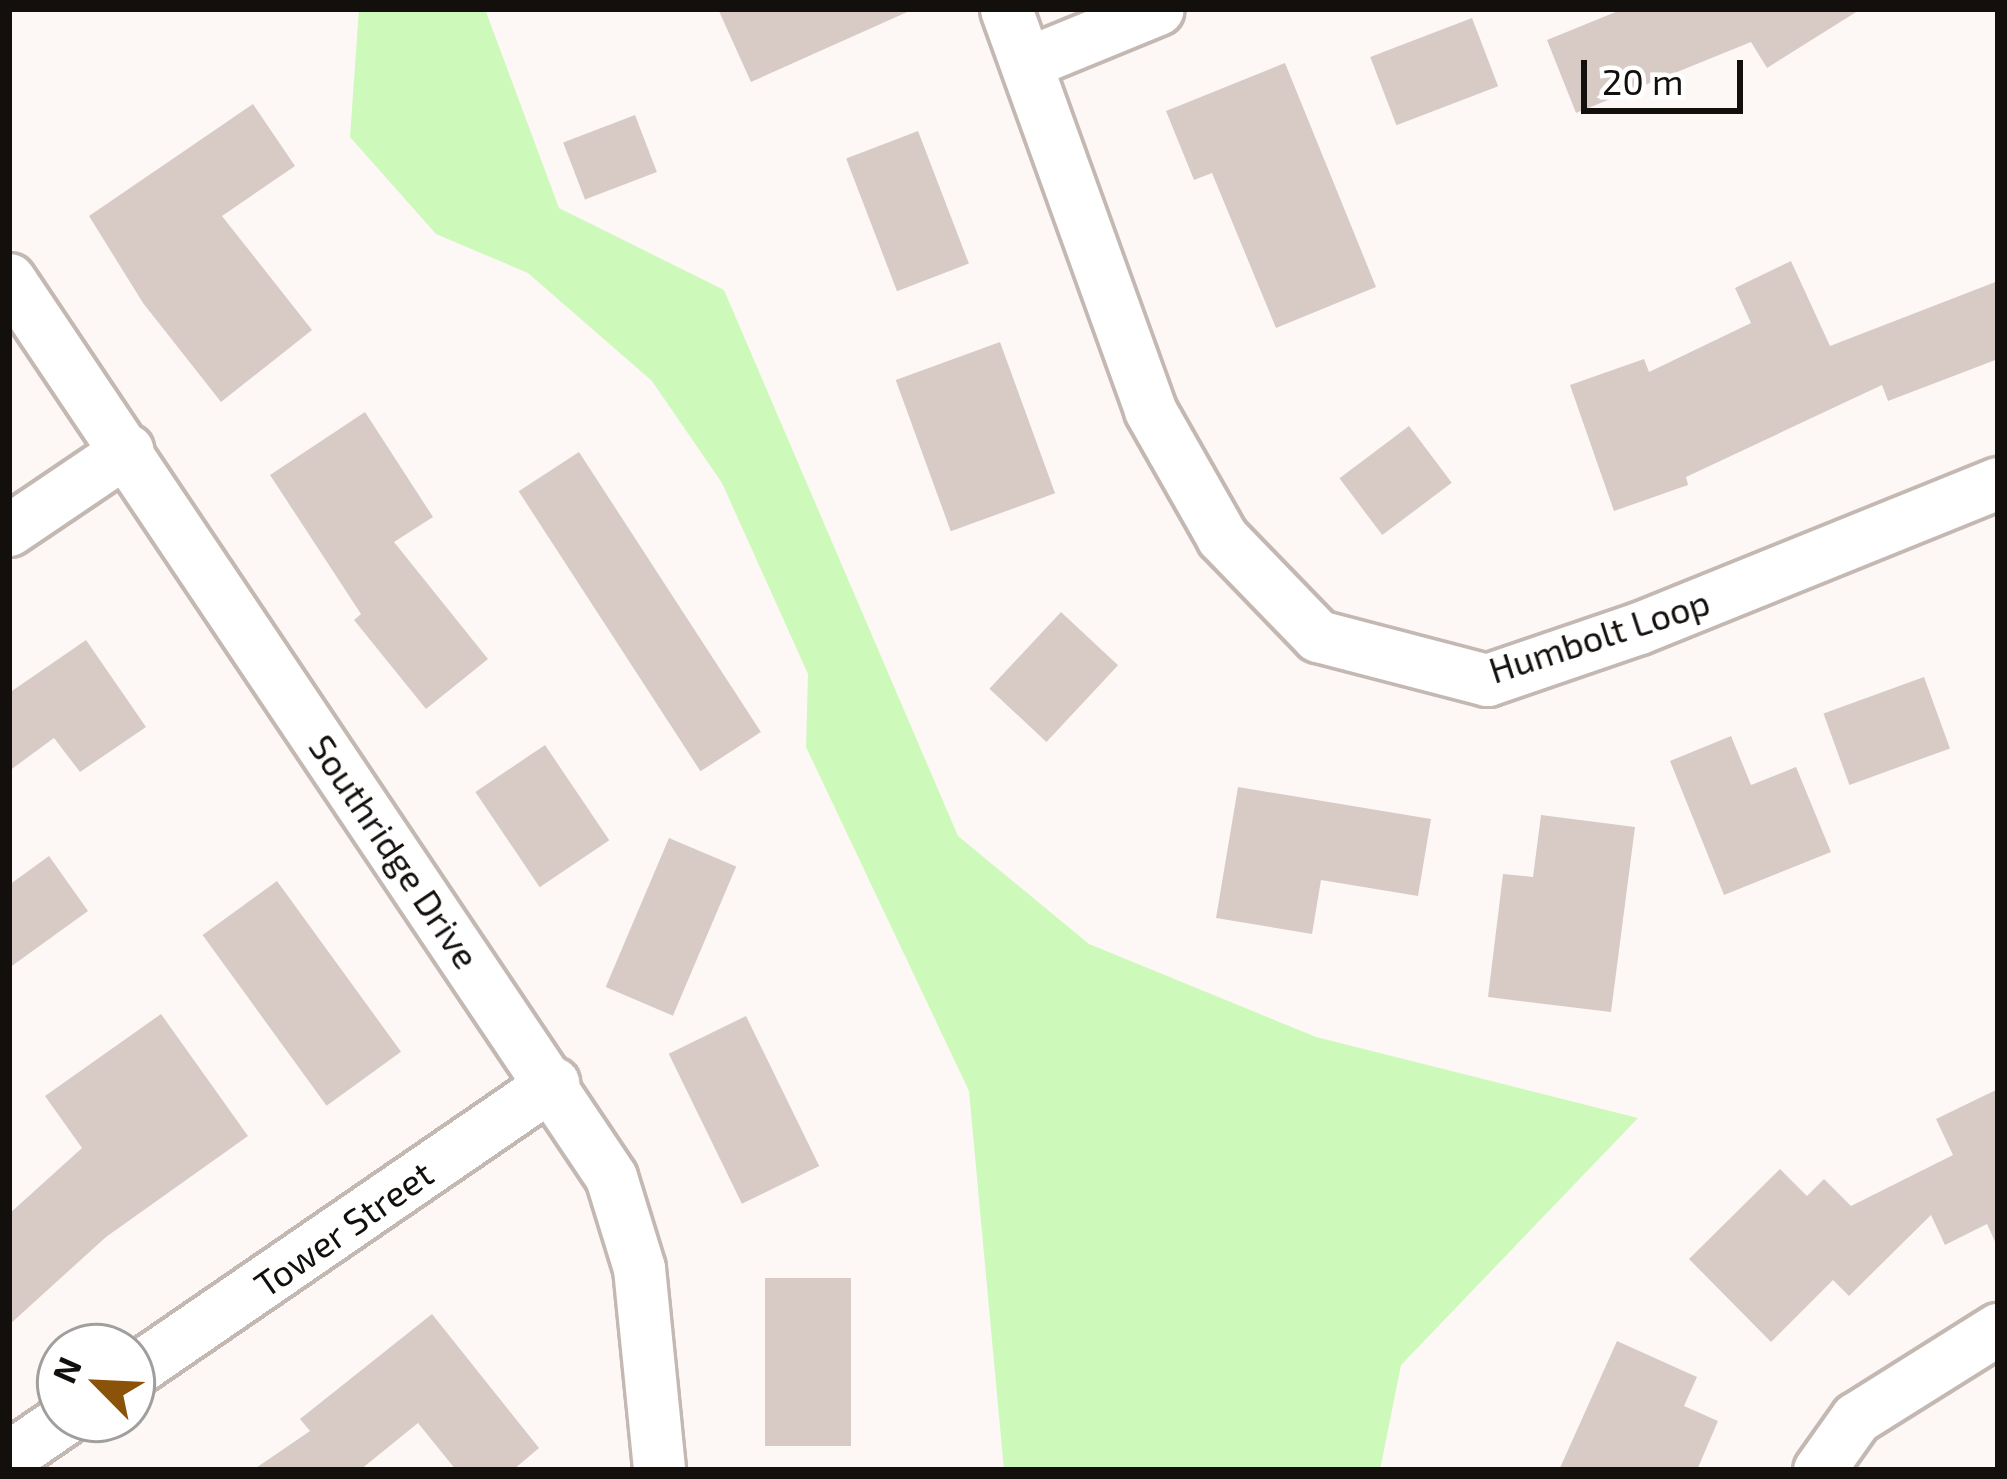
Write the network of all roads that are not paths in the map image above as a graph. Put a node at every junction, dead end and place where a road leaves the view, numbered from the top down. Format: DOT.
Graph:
graph roads {
  1 [pos="1006,9"];
  2 [pos="1157,9"];
  3 [pos="1029,62"];
  4 [pos="9,280"];
  5 [pos="127,450"];
  6 [pos="1998,482"];
  7 [pos="9,530"];
  8 [pos="553,1083"];
  9 [pos="1998,1329"];
  10 [pos="156,1356"];
  11 [pos="36,1438"];
  12 [pos="9,1457"];
  13 [pos="658,1470"];
  14 [pos="1819,1470"];
  1 -- 3 [label="street, Humbolt Loop"];
  2 -- 3 [label="street"];
  3 -- 6 [label="street, Humbolt Loop"];
  4 -- 5 [label="street, Southridge Drive"];
  5 -- 7 [label="street"];
  5 -- 8 [label="street, Southridge Drive"];
  8 -- 10 [label="street, Tower Street"];
  8 -- 13 [label="street, Southridge Drive"];
  9 -- 14 [label="street"];
  11 -- 12 [label="street"];
}
